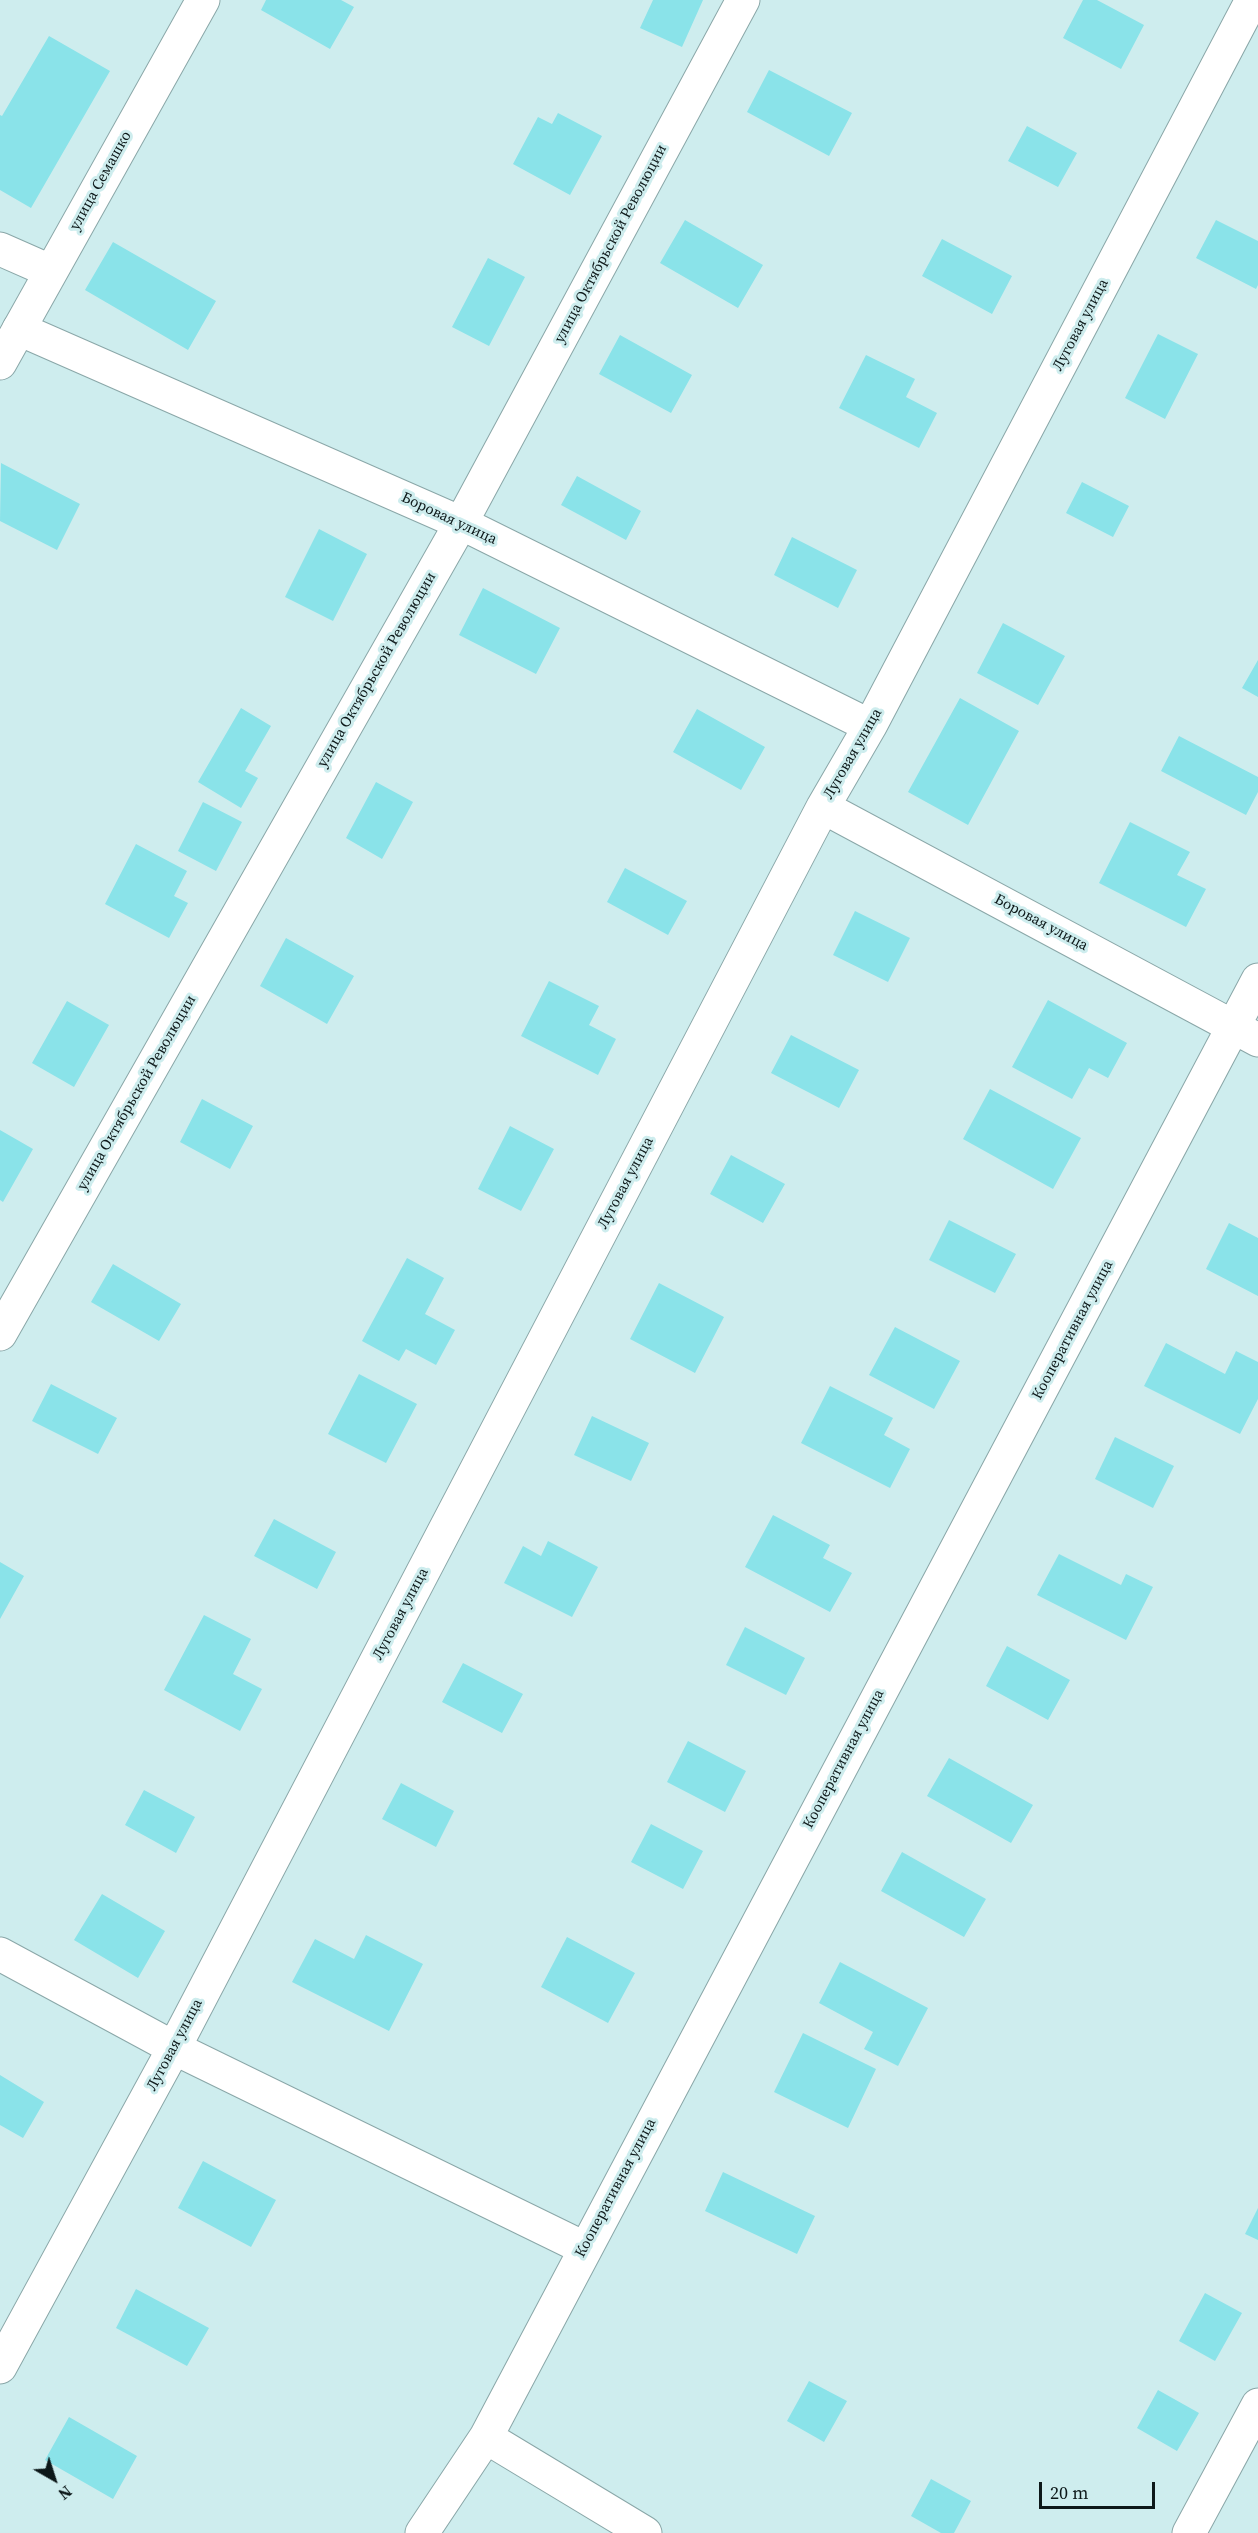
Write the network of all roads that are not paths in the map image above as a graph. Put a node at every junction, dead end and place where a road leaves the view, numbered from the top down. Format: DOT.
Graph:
graph roads {
  1 [pos="203,0"];
  2 [pos="743,0"];
  3 [pos="1252,0"];
  4 [pos="0,249"];
  5 [pos="50,271"];
  6 [pos="19,329"];
  7 [pos="0,363"];
  8 [pos="460,523"];
  9 [pos="870,726"];
  10 [pos="823,807"];
  11 [pos="1258,980"];
  12 [pos="1246,1033"];
  13 [pos="0,1334"];
  14 [pos="0,1954"];
  15 [pos="174,2048"];
  16 [pos="584,2248"];
  17 [pos="0,2367"];
  18 [pos="1258,2405"];
  19 [pos="486,2437"];
  20 [pos="422,2533"];
  21 [pos="645,2533"];
  22 [pos="1188,2533"];
  1 -- 5 [label="street, улица Семашко"];
  2 -- 8 [label="street, улица Октябрьской Революции"];
  3 -- 9 [label="street, Луговая улица"];
  4 -- 5 [label="street"];
  5 -- 6 [label="street, улица Семашко"];
  6 -- 7 [label="street, улица Семашко"];
  6 -- 8 [label="street, Боровая улица"];
  8 -- 9 [label="street, Боровая улица"];
  8 -- 13 [label="street, улица Октябрьской Революции"];
  9 -- 10 [label="street, Луговая улица"];
  10 -- 12 [label="street, Боровая улица"];
  10 -- 15 [label="street, Луговая улица"];
  11 -- 12 [label="street, Кооперативная улица"];
  12 -- 16 [label="street, Кооперативная улица"];
  14 -- 15 [label="street"];
  15 -- 16 [label="street"];
  15 -- 17 [label="street, Луговая улица"];
  16 -- 19 [label="street, Кооперативная улица"];
  18 -- 22 [label="street"];
  19 -- 20 [label="street, Кооперативная улица"];
  19 -- 21 [label="street"];
}
